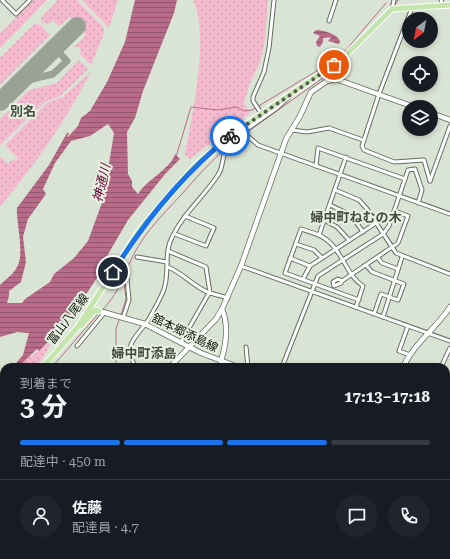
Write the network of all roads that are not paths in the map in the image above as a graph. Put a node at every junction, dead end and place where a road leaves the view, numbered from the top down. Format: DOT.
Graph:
graph roads {
  1 [pos="2,0"];
  2 [pos="30,0"];
  3 [pos="274,0"];
  4 [pos="336,0"];
  5 [pos="394,0"];
  6 [pos="442,2"];
  7 [pos="450,5"];
  8 [pos="412,6"];
  9 [pos="392,9"];
  10 [pos="329,21"];
  11 [pos="379,94"];
  12 [pos="290,95"];
  13 [pos="402,103"];
  14 [pos="261,113"];
  15 [pos="438,116"];
  16 [pos="450,120"];
  17 [pos="450,126"];
  18 [pos="292,130"];
  19 [pos="245,134"];
  20 [pos="363,140"];
  21 [pos="222,143"];
  22 [pos="281,154"];
  23 [pos="346,157"];
  24 [pos="316,166"];
  25 [pos="341,175"];
  26 [pos="405,179"];
  27 [pos="335,190"];
  28 [pos="399,196"];
  29 [pos="418,203"];
  30 [pos="330,205"];
  31 [pos="395,211"];
  32 [pos="450,214"];
  33 [pos="185,216"];
  34 [pos="324,220"];
  35 [pos="376,223"];
  36 [pos="363,232"];
  37 [pos="175,234"];
  38 [pos="383,234"];
  39 [pos="319,235"];
  40 [pos="349,240"];
  41 [pos="296,244"];
  42 [pos="335,249"];
  43 [pos="392,249"];
  44 [pos="168,251"];
  45 [pos="137,257"];
  46 [pos="402,257"];
  47 [pos="290,258"];
  48 [pos="322,258"];
  49 [pos="378,258"];
  50 [pos="342,260"];
  51 [pos="167,262"];
  52 [pos="241,266"];
  53 [pos="310,266"];
  54 [pos="366,266"];
  55 [pos="168,267"];
  56 [pos="398,268"];
  57 [pos="450,274"];
  58 [pos="351,275"];
  59 [pos="127,279"];
  60 [pos="303,279"];
  61 [pos="394,280"];
  62 [pos="314,284"];
  63 [pos="333,288"];
  64 [pos="312,291"];
  65 [pos="209,293"];
  66 [pos="389,297"];
  67 [pos="229,298"];
  68 [pos="359,300"];
  69 [pos="356,307"];
  70 [pos="450,308"];
  71 [pos="222,310"];
  72 [pos="102,312"];
  73 [pos="374,314"];
  74 [pos="383,317"];
  75 [pos="123,318"];
  76 [pos="145,324"];
  77 [pos="408,326"];
  78 [pos="77,328"];
  79 [pos="429,333"];
  80 [pos="450,341"];
  81 [pos="181,342"];
  82 [pos="77,346"];
  83 [pos="189,347"];
  84 [pos="246,347"];
  85 [pos="450,348"];
  86 [pos="410,355"];
  87 [pos="221,361"];
  88 [pos="46,363"];
  89 [pos="134,363"];
  90 [pos="174,363"];
  91 [pos="227,363"];
  92 [pos="248,363"];
  93 [pos="284,363"];
  94 [pos="405,363"];
  95 [pos="443,363"];
  1 -- 2 [label="street"];
  3 -- 14 [label="street"];
  4 -- 10 [label="street"];
  5 -- 9 [label="street"];
  6 -- 7 [label="main road"];
  6 -- 8 [label="main road"];
  8 -- 9 [label="main road"];
  8 -- 11 [label="street"];
  9 -- 12 [label="main road, 富山八尾線"];
  11 -- 13 [label="street"];
  11 -- 18 [label="street"];
  11 -- 20 [label="street"];
  12 -- 14 [label="main road, 富山八尾線"];
  12 -- 19 [label="street"];
  14 -- 21 [label="main road, 富山八尾線"];
  15 -- 16 [label="street"];
  17 -- 20 [label="street"];
  18 -- 20 [label="street"];
  18 -- 22 [label="street"];
  19 -- 21 [label="street"];
  19 -- 22 [label="street"];
  19 -- 33 [label="street"];
  21 -- 78 [label="main road, 富山八尾線"];
  22 -- 24 [label="street"];
  22 -- 52 [label="street"];
  23 -- 24 [label="street"];
  23 -- 25 [label="street"];
  23 -- 26 [label="street"];
  24 -- 25 [label="street"];
  25 -- 27 [label="street"];
  25 -- 28 [label="street"];
  26 -- 28 [label="street"];
  26 -- 29 [label="street"];
  27 -- 30 [label="street"];
  27 -- 35 [label="street"];
  28 -- 29 [label="street"];
  28 -- 31 [label="street"];
  29 -- 32 [label="street"];
  30 -- 34 [label="street"];
  30 -- 36 [label="street"];
  31 -- 38 [label="street"];
  31 -- 43 [label="street"];
  33 -- 37 [label="street"];
  33 -- 37 [label="street"];
  34 -- 39 [label="street"];
  34 -- 40 [label="street"];
  35 -- 36 [label="street"];
  35 -- 38 [label="street"];
  36 -- 40 [label="street"];
  37 -- 44 [label="street"];
  38 -- 43 [label="street"];
  38 -- 50 [label="street"];
  39 -- 41 [label="street"];
  39 -- 42 [label="street"];
  40 -- 42 [label="street"];
  41 -- 47 [label="street"];
  41 -- 48 [label="street"];
  42 -- 48 [label="street"];
  42 -- 50 [label="street"];
  43 -- 46 [label="street"];
  43 -- 49 [label="street"];
  44 -- 51 [label="street"];
  44 -- 65 [label="street"];
  45 -- 51 [label="street"];
  46 -- 56 [label="street"];
  46 -- 57 [label="street"];
  47 -- 53 [label="street"];
  47 -- 60 [label="street"];
  48 -- 53 [label="street"];
  49 -- 54 [label="street"];
  49 -- 56 [label="street"];
  50 -- 58 [label="street"];
  50 -- 62 [label="street"];
  51 -- 55 [label="street"];
  52 -- 64 [label="street"];
  52 -- 67 [label="street"];
  53 -- 60 [label="street"];
  54 -- 58 [label="street"];
  54 -- 61 [label="street"];
  55 -- 65 [label="street"];
  55 -- 76 [label="street"];
  56 -- 61 [label="street"];
  58 -- 63 [label="street"];
  58 -- 68 [label="street"];
  59 -- 75 [label="street"];
  60 -- 62 [label="street"];
  61 -- 66 [label="street"];
  61 -- 66 [label="street"];
  62 -- 63 [label="street"];
  62 -- 64 [label="street"];
  63 -- 68 [label="street"];
  64 -- 69 [label="street"];
  64 -- 93 [label="street"];
  65 -- 67 [label="street"];
  65 -- 81 [label="street"];
  66 -- 73 [label="street"];
  66 -- 74 [label="street"];
  67 -- 71 [label="street"];
  68 -- 69 [label="street"];
  69 -- 73 [label="street"];
  70 -- 79 [label="street"];
  71 -- 83 [label="street"];
  71 -- 87 [label="street"];
  72 -- 75 [label="street, 舘本郷添島線"];
  72 -- 78 [label="main road"];
  72 -- 82 [label="street"];
  73 -- 74 [label="street"];
  74 -- 77 [label="street"];
  75 -- 76 [label="street, 舘本郷添島線"];
  76 -- 81 [label="street, 舘本郷添島線"];
  76 -- 89 [label="street"];
  77 -- 79 [label="street"];
  77 -- 86 [label="street"];
  78 -- 88 [label="main road, 富山八尾線"];
  79 -- 80 [label="street"];
  79 -- 86 [label="street"];
  81 -- 83 [label="street, 舘本郷添島線"];
  83 -- 87 [label="street, 舘本郷添島線"];
  83 -- 90 [label="street"];
  84 -- 92 [label="street"];
  85 -- 95 [label="street"];
  86 -- 94 [label="street"];
  87 -- 91 [label="street, 舘本郷添島線"];
}
